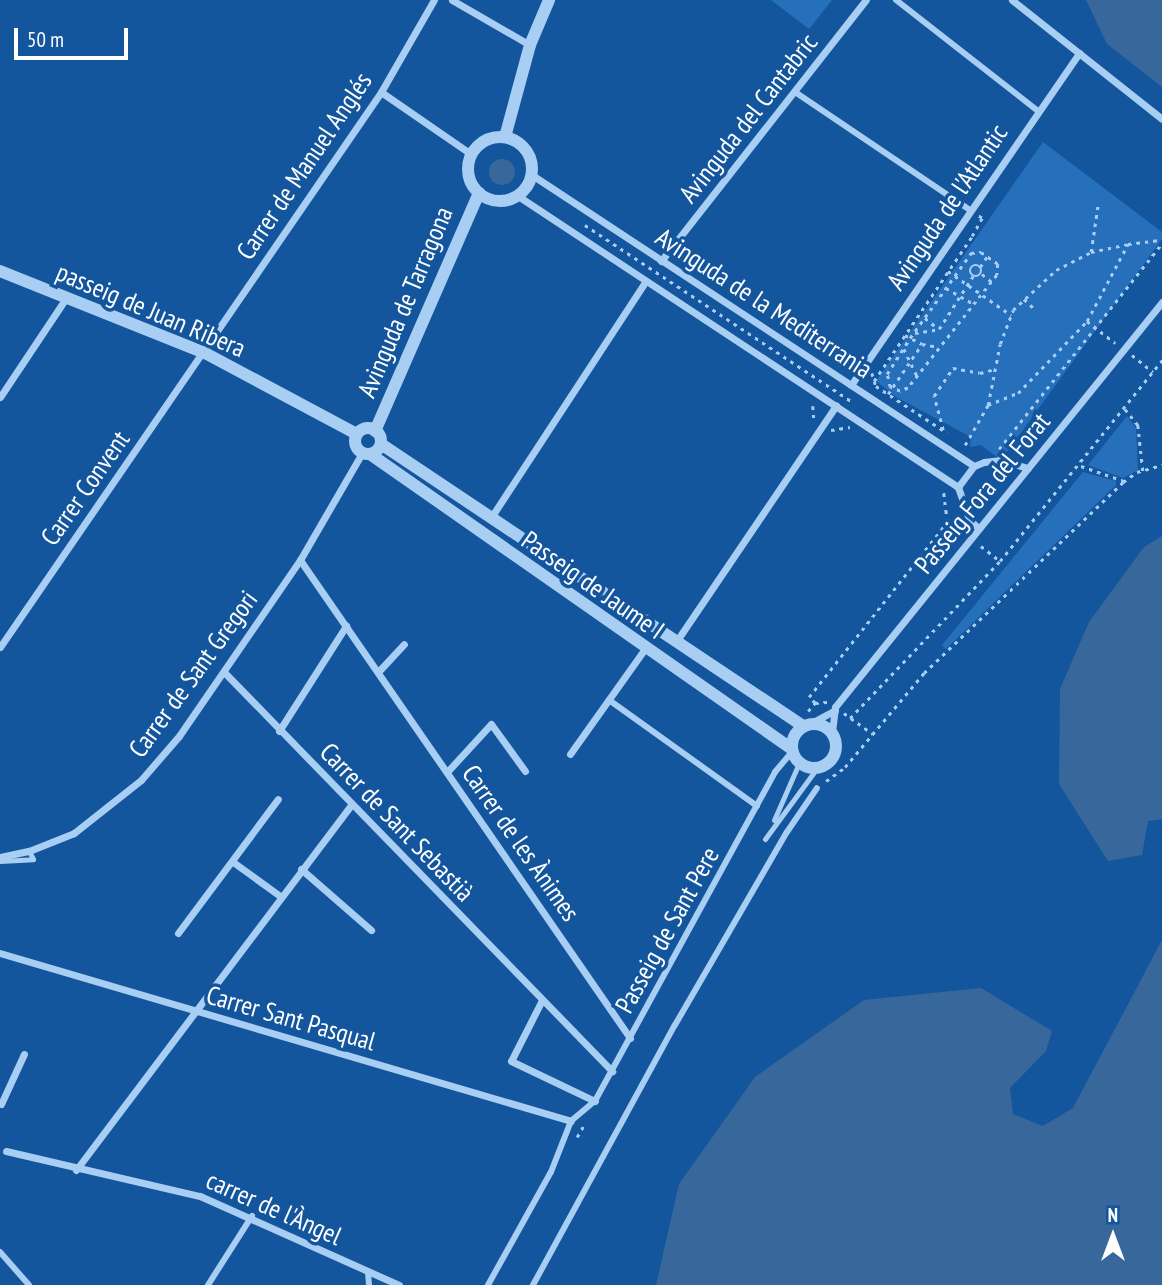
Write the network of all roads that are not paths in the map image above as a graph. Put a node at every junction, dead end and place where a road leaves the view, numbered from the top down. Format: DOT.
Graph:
graph roads {
  1 [pos="434,0"];
  2 [pos="452,0"];
  3 [pos="549,0"];
  4 [pos="854,0"];
  5 [pos="897,0"];
  6 [pos="1012,0"];
  7 [pos="864,3"];
  8 [pos="530,45"];
  9 [pos="1079,53"];
  10 [pos="381,92"];
  11 [pos="795,92"];
  12 [pos="1038,111"];
  13 [pos="1162,119"];
  14 [pos="505,137"];
  15 [pos="471,154"];
  16 [pos="532,175"];
  17 [pos="479,193"];
  18 [pos="518,196"];
  19 [pos="970,211"];
  20 [pos="661,261"];
  21 [pos="0,271"];
  22 [pos="646,281"];
  23 [pos="66,298"];
  24 [pos="1162,302"];
  25 [pos="205,353"];
  26 [pos="851,385"];
  27 [pos="0,397"];
  28 [pos="836,407"];
  29 [pos="375,430"];
  30 [pos="357,434"];
  31 [pos="381,444"];
  32 [pos="366,453"];
  33 [pos="974,466"];
  34 [pos="1028,468"];
  35 [pos="958,487"];
  36 [pos="492,516"];
  37 [pos="979,529"];
  38 [pos="300,560"];
  39 [pos="346,626"];
  40 [pos="678,639"];
  41 [pos="404,644"];
  42 [pos="0,647"];
  43 [pos="644,650"];
  44 [pos="224,671"];
  45 [pos="378,672"];
  46 [pos="609,700"];
  47 [pos="835,710"];
  48 [pos="807,724"];
  49 [pos="279,731"];
  50 [pos="832,732"];
  51 [pos="570,754"];
  52 [pos="794,755"];
  53 [pos="817,768"];
  54 [pos="525,771"];
  55 [pos="447,772"];
  56 [pos="817,788"];
  57 [pos="278,799"];
  58 [pos="350,806"];
  59 [pos="757,806"];
  60 [pos="29,851"];
  61 [pos="0,859"];
  62 [pos="233,862"];
  63 [pos="301,869"];
  64 [pos="280,896"];
  65 [pos="371,930"];
  66 [pos="178,933"];
  67 [pos="0,953"];
  68 [pos="542,1000"];
  69 [pos="194,1011"];
  70 [pos="630,1038"];
  71 [pos="24,1054"];
  72 [pos="612,1071"];
  73 [pos="596,1101"];
  74 [pos="1,1104"];
  75 [pos="571,1121"];
  76 [pos="2,1153"];
  77 [pos="76,1170"];
  78 [pos="252,1216"];
  79 [pos="0,1252"];
  80 [pos="368,1273"];
  81 [pos="23,1278"];
  82 [pos="18,1285"];
  83 [pos="29,1285"];
  84 [pos="208,1285"];
  85 [pos="369,1285"];
  86 [pos="400,1285"];
  87 [pos="488,1285"];
  88 [pos="533,1285"];
  1 -- 10 [label="street, Carrer de Manuel Anglés"];
  2 -- 8 [label="street"];
  3 -- 8 [label="street"];
  4 -- 7 [label="street"];
  5 -- 12 [label="street"];
  6 -- 9 [label="street"];
  7 -- 11 [label="street, Avinguda del Cantabric"];
  8 -- 14 [label="street"];
  9 -- 12 [label="street, Avinguda de l'Atlantic"];
  9 -- 13 [label="street"];
  10 -- 15 [label="street"];
  10 -- 25 [label="street, Carrer de Manuel Anglés"];
  11 -- 19 [label="street"];
  11 -- 20 [label="street, Avinguda del Cantabric"];
  12 -- 19 [label="street, Avinguda de l'Atlantic"];
  14 -- 15 [label="street"];
  14 -- 16 [label="street"];
  15 -- 17 [label="street"];
  16 -- 18 [label="street"];
  16 -- 20 [label="street, Avinguda de la Mediterrania"];
  17 -- 18 [label="street"];
  17 -- 29 [label="street, Avinguda de Tarragona"];
  18 -- 22 [label="street, Avinguda de la Mediterrania"];
  19 -- 26 [label="street, Avinguda de l'Atlantic"];
  20 -- 26 [label="street, Avinguda de la Mediterrania"];
  21 -- 23 [label="street, passeig de Juan Ribera"];
  22 -- 28 [label="street, Avinguda de la Mediterrania"];
  22 -- 36 [label="street"];
  23 -- 25 [label="street, passeig de Juan Ribera"];
  23 -- 27 [label="street"];
  24 -- 34 [label="street, Passeig Fora del Forat"];
  25 -- 30 [label="street, passeig de Juan Ribera"];
  25 -- 42 [label="street, Carrer Convent"];
  26 -- 33 [label="street, Avinguda de la Mediterrania"];
  28 -- 35 [label="street, Avinguda de la Mediterrania"];
  28 -- 40 [label="street"];
  29 -- 30 [label="street"];
  29 -- 31 [label="street"];
  30 -- 32 [label="street"];
  31 -- 32 [label="street"];
  31 -- 36 [label="street, Passeig de Jaume I"];
  32 -- 38 [label="street, Carrer de Sant Gregori"];
  32 -- 43 [label="street, Passeig de Jaume I"];
  33 -- 34 [label="street"];
  33 -- 35 [label="street"];
  34 -- 37 [label="street, Passeig Fora del Forat"];
  35 -- 37 [label="street"];
  36 -- 40 [label="street, Passeig de Jaume I"];
  37 -- 47 [label="street, Passeig Fora del Forat"];
  38 -- 39 [label="street, Carrer de les Ànimes"];
  38 -- 44 [label="street, Carrer de Sant Gregori"];
  39 -- 45 [label="street, Carrer de les Ànimes"];
  39 -- 49 [label="street"];
  40 -- 48 [label="street, Passeig de Jaume I"];
  41 -- 45 [label="street"];
  43 -- 46 [label="street"];
  43 -- 52 [label="street, Passeig de Jaume I"];
  44 -- 49 [label="street, Carrer de Sant Sebastià"];
  44 -- 60 [label="street, Carrer de Sant Gregori"];
  45 -- 55 [label="street, Carrer de les Ànimes"];
  46 -- 51 [label="street"];
  46 -- 59 [label="street"];
  47 -- 48 [label="street, Passeig Fora del Forat"];
  47 -- 50 [label="street"];
  48 -- 50 [label="street"];
  48 -- 52 [label="street"];
  49 -- 58 [label="street, Carrer de Sant Sebastià"];
  50 -- 53 [label="street"];
  52 -- 53 [label="street"];
  52 -- 53 [label="lane"];
  52 -- 59 [label="street, Passeig de Sant Pere"];
  54 -- 55 [label="street, Carrer de les Ànimes"];
  55 -- 70 [label="street, Carrer de les Ànimes"];
  56 -- 88 [label="street, Passeig de Sant Pere"];
  57 -- 62 [label="street"];
  58 -- 63 [label="street"];
  58 -- 68 [label="street, Carrer de Sant Sebastià"];
  59 -- 70 [label="street, Passeig de Sant Pere"];
  60 -- 61 [label="street, Carrer de Sant Gregori"];
  60 -- 61 [label="lane"];
  62 -- 64 [label="street"];
  62 -- 66 [label="street"];
  63 -- 64 [label="street"];
  63 -- 65 [label="street"];
  64 -- 69 [label="street"];
  67 -- 69 [label="street, Carrer Sant Pasqual"];
  68 -- 72 [label="street, Carrer de Sant Sebastià"];
  68 -- 73 [label="street"];
  69 -- 75 [label="street, Carrer Sant Pasqual"];
  69 -- 77 [label="street"];
  70 -- 72 [label="street, Passeig de Sant Pere"];
  71 -- 74 [label="street"];
  72 -- 73 [label="street, Passeig de Sant Pere"];
  73 -- 75 [label="street, Passeig de Sant Pere"];
  75 -- 87 [label="street"];
  76 -- 77 [label="street, carrer de l'Àngel"];
  77 -- 78 [label="street, carrer de l'Àngel"];
  78 -- 80 [label="street, carrer de l'Àngel"];
  78 -- 84 [label="street"];
  79 -- 81 [label="street"];
  80 -- 85 [label="street"];
  80 -- 86 [label="street, carrer de l'Àngel"];
  81 -- 82 [label="street"];
  81 -- 83 [label="street"];
}
